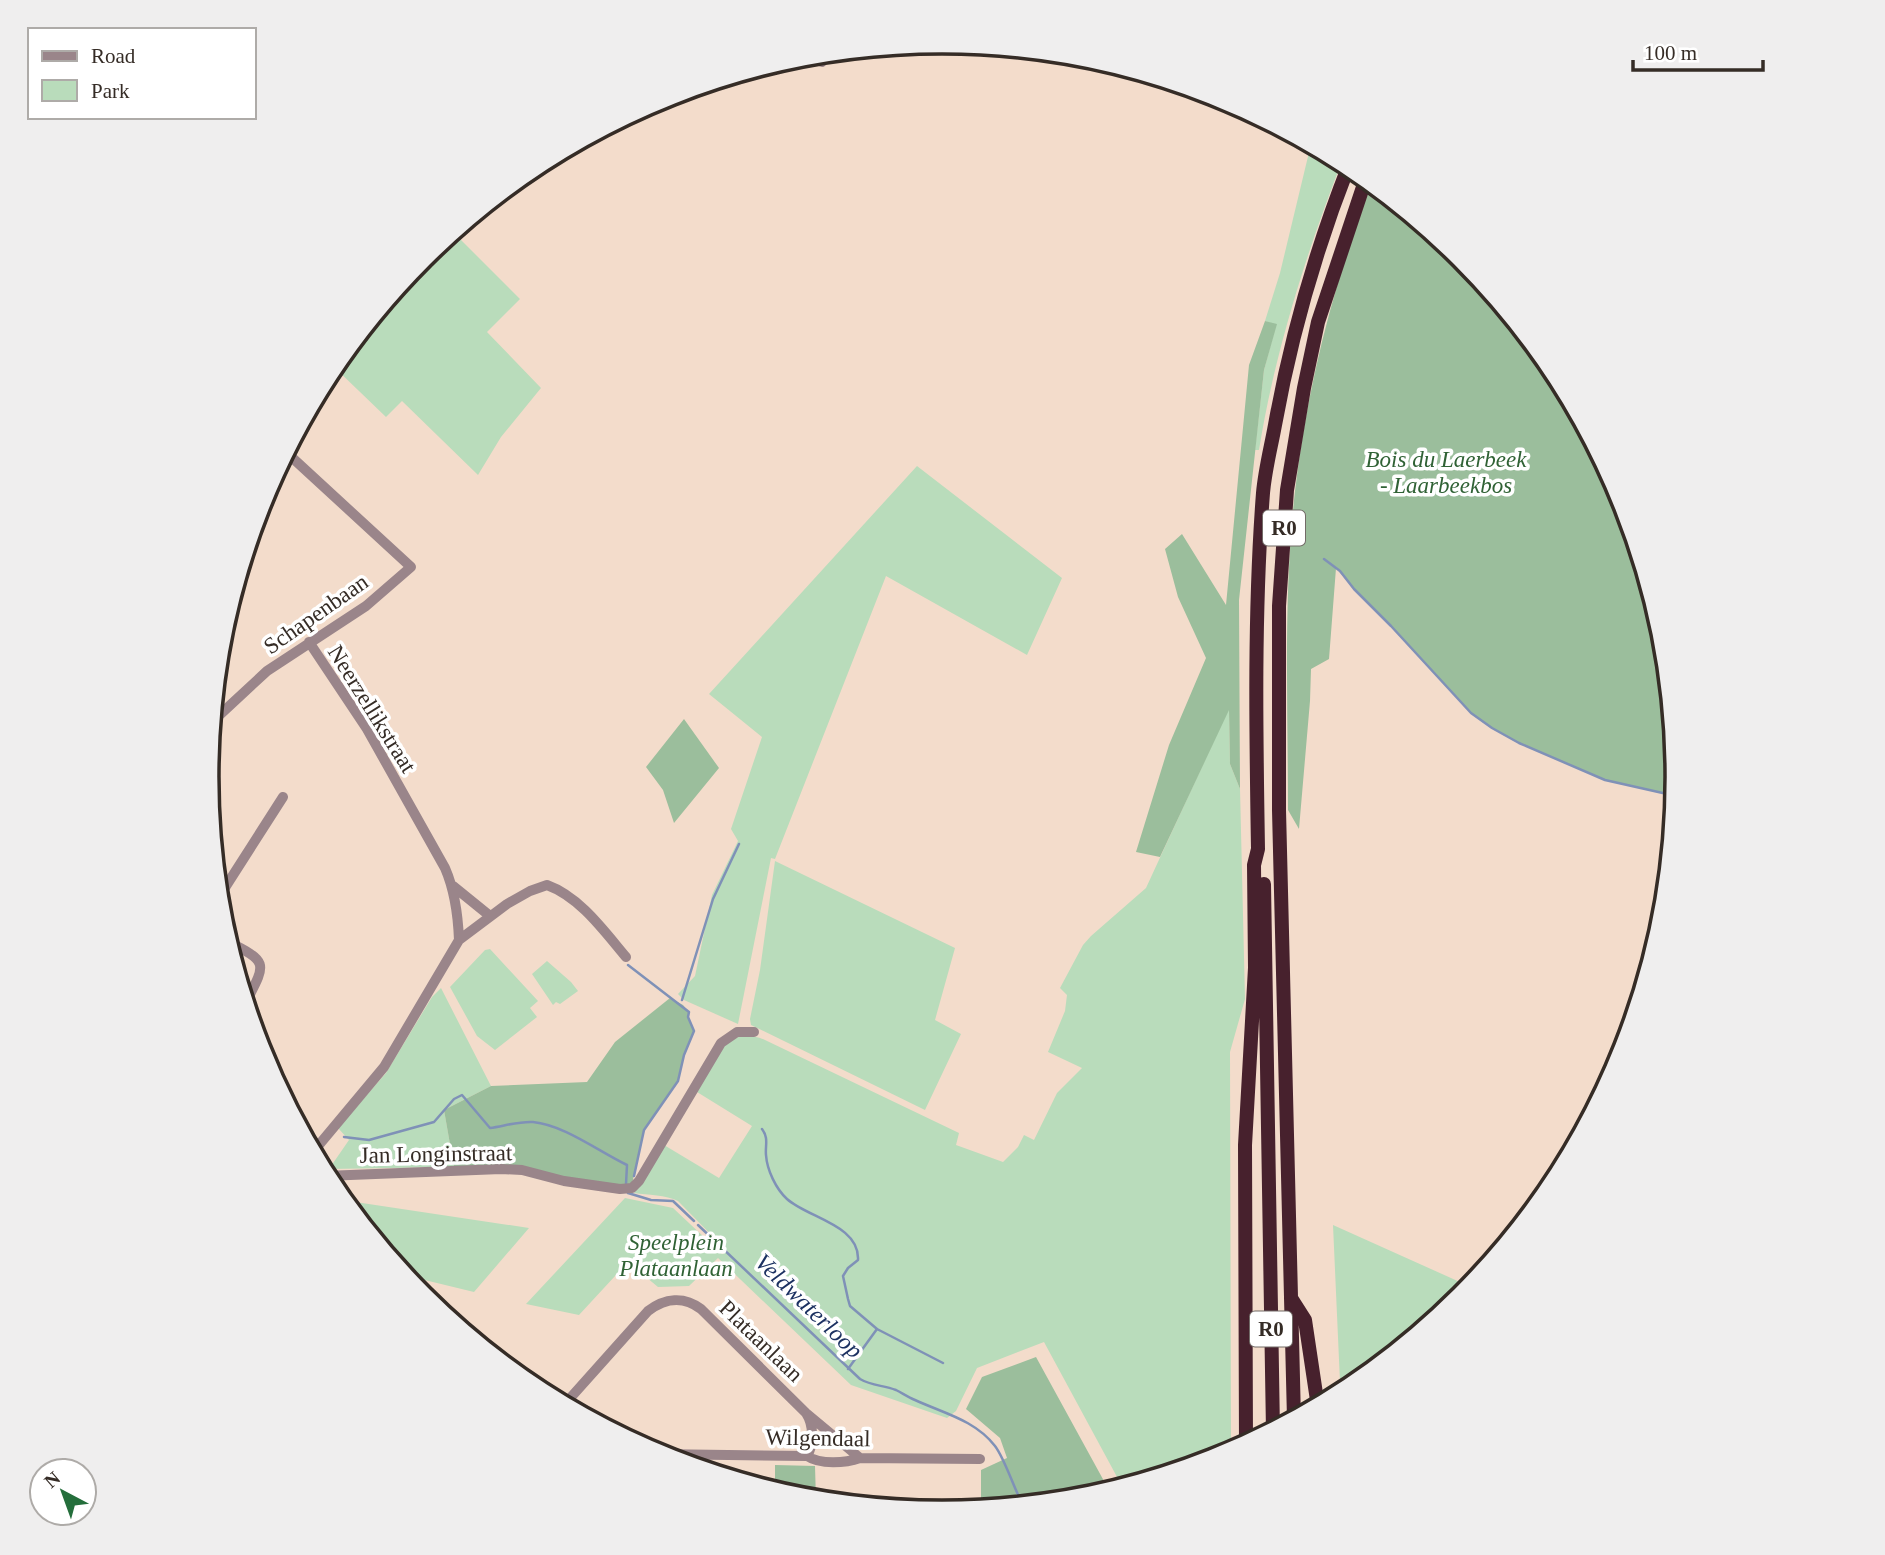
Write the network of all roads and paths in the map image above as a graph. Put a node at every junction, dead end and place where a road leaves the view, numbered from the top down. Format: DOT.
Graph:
graph roads {
  1 [pos="1345,177"];
  2 [pos="1362,189"];
  3 [pos="294,459"];
  4 [pos="309,642"];
  5 [pos="223,712"];
  6 [pos="283,797"];
  7 [pos="1258,849"];
  8 [pos="227,884"];
  9 [pos="453,886"];
  10 [pos="489,916"];
  11 [pos="459,940"];
  12 [pos="240,948"];
  13 [pos="626,957"];
  14 [pos="252,991"];
  15 [pos="754,1032"];
  16 [pos="319,1144"];
  17 [pos="339,1175"];
  18 [pos="1291,1298"];
  19 [pos="1316,1396"];
  20 [pos="571,1398"];
  21 [pos="1294,1409"];
  22 [pos="806,1413"];
  23 [pos="1273,1420"];
  24 [pos="1246,1433"];
  25 [pos="689,1454"];
  26 [pos="807,1456"];
  27 [pos="860,1458"];
  28 [pos="980,1459"];
  1 -- 7 [label="highway, R0"];
  2 -- 18 [label="highway, R0"];
  3 -- 4 [label="street, Schapenbaan"];
  4 -- 5 [label="street, Schapenbaan"];
  4 -- 9 [label="street, Neerzellikstraat"];
  6 -- 8 [label="street"];
  7 -- 23 [label="highway, R0"];
  7 -- 24 [label="highway"];
  9 -- 10 [label="street"];
  9 -- 11 [label="street"];
  10 -- 11 [label="street, Jan Longinstraat"];
  10 -- 13 [label="street, Jan Longinstraat"];
  11 -- 16 [label="street, Jan Longinstraat"];
  12 -- 14 [label="street"];
  15 -- 17 [label="street, Jan Longinstraat"];
  18 -- 19 [label="highway"];
  18 -- 21 [label="highway, R0"];
  20 -- 22 [label="street, Plataanlaan"];
  22 -- 26 [label="street, Plataanlaan"];
  22 -- 27 [label="street, Plataanlaan"];
  25 -- 26 [label="street, Wilgendaal"];
  26 -- 27 [label="street, Wilgendaal"];
  27 -- 28 [label="street, Wilgendaal"];
}
